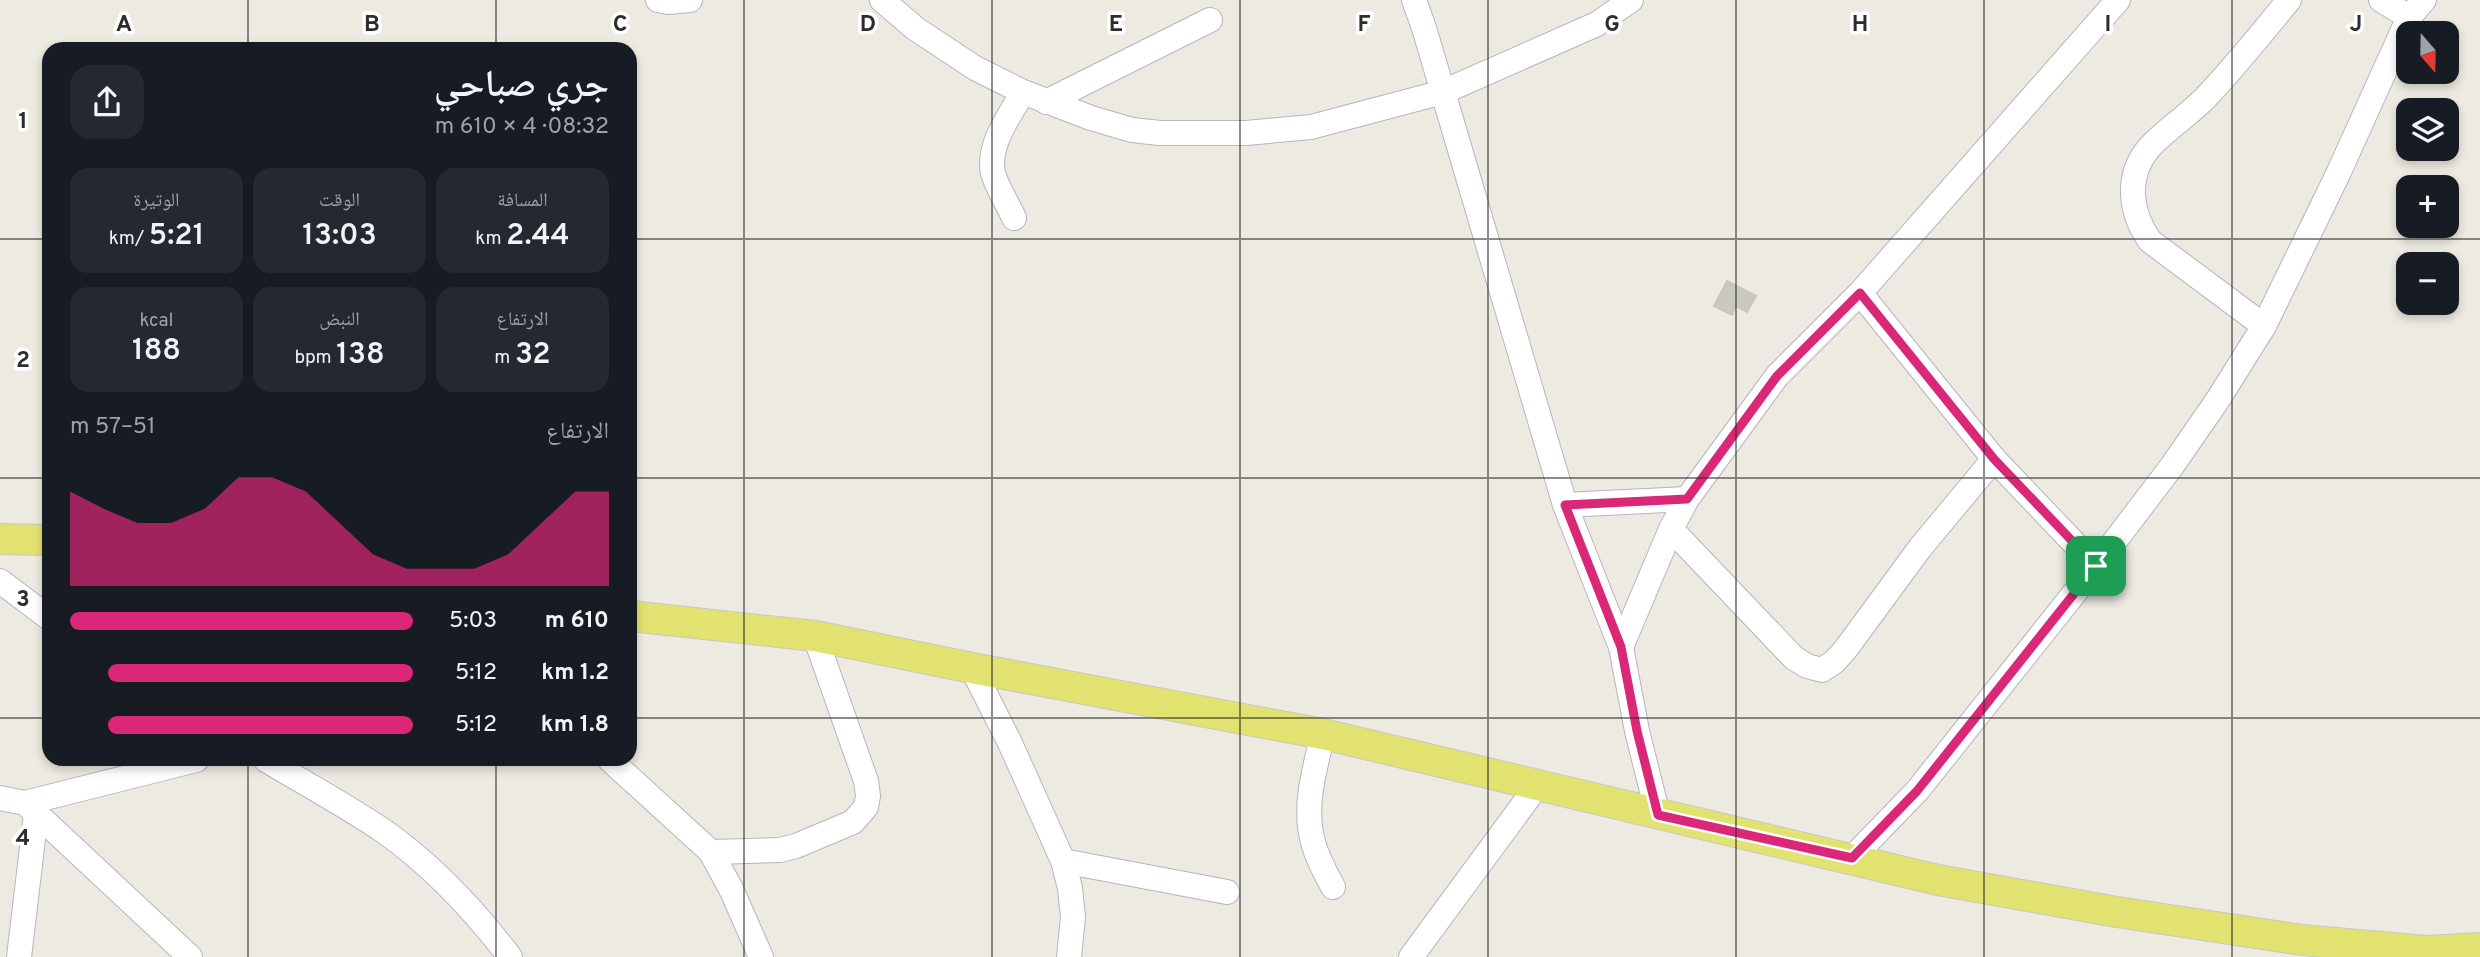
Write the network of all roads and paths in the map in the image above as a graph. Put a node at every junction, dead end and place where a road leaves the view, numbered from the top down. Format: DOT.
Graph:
graph roads {
  1 [pos="658,0"];
  2 [pos="690,0"];
  3 [pos="882,0"];
  4 [pos="1414,0"];
  5 [pos="1631,0"];
  6 [pos="2118,0"];
  7 [pos="2289,0"];
  8 [pos="2381,0"];
  9 [pos="2416,9"];
  10 [pos="1210,20"];
  11 [pos="1023,92"];
  12 [pos="1443,92"];
  13 [pos="1046,102"];
  14 [pos="1014,218"];
  15 [pos="1860,293"];
  16 [pos="2264,326"];
  17 [pos="1994,459"];
  18 [pos="1687,499"];
  19 [pos="1565,505"];
  20 [pos="1671,529"];
  21 [pos="0,539"];
  22 [pos="42,540"];
  23 [pos="2096,566"];
  24 [pos="0,581"];
  25 [pos="42,613"];
  26 [pos="637,617"];
  27 [pos="815,636"];
  28 [pos="1621,647"];
  29 [pos="972,668"];
  30 [pos="1323,734"];
  31 [pos="176,766"];
  32 [pos="276,766"];
  33 [pos="617,766"];
  34 [pos="1537,786"];
  35 [pos="0,798"];
  36 [pos="30,809"];
  37 [pos="1658,815"];
  38 [pos="711,852"];
  39 [pos="1852,858"];
  40 [pos="1063,861"];
  41 [pos="1333,887"];
  42 [pos="1227,892"];
  43 [pos="2480,948"];
  44 [pos="2422,954"];
  45 [pos="19,957"];
  46 [pos="190,957"];
  47 [pos="510,957"];
  48 [pos="761,957"];
  49 [pos="1069,957"];
  50 [pos="1411,957"];
  1 -- 2 [label="street"];
  3 -- 11 [label="street"];
  4 -- 12 [label="street"];
  5 -- 12 [label="street"];
  6 -- 15 [label="street"];
  7 -- 16 [label="street"];
  8 -- 9 [label="street"];
  9 -- 16 [label="street"];
  10 -- 13 [label="street"];
  11 -- 13 [label="street"];
  11 -- 14 [label="street"];
  12 -- 13 [label="street"];
  12 -- 19 [label="street"];
  15 -- 17 [label="street"];
  15 -- 18 [label="street"];
  16 -- 23 [label="street"];
  17 -- 20 [label="street"];
  17 -- 23 [label="street"];
  18 -- 19 [label="street"];
  18 -- 20 [label="street"];
  19 -- 28 [label="street"];
  20 -- 28 [label="street"];
  21 -- 22 [label="main road"];
  23 -- 39 [label="street"];
  24 -- 25 [label="street"];
  26 -- 27 [label="main road"];
  27 -- 29 [label="main road"];
  27 -- 38 [label="street"];
  28 -- 37 [label="street"];
  29 -- 30 [label="main road"];
  29 -- 40 [label="street"];
  30 -- 34 [label="main road"];
  30 -- 41 [label="street"];
  31 -- 36 [label="street"];
  32 -- 47 [label="street"];
  33 -- 38 [label="street"];
  34 -- 37 [label="main road"];
  34 -- 50 [label="street"];
  35 -- 36 [label="street"];
  36 -- 45 [label="street"];
  36 -- 46 [label="street"];
  37 -- 39 [label="main road"];
  38 -- 48 [label="street"];
  39 -- 44 [label="main road"];
  40 -- 42 [label="street"];
  40 -- 49 [label="street"];
  43 -- 44 [label="main road"];
}
